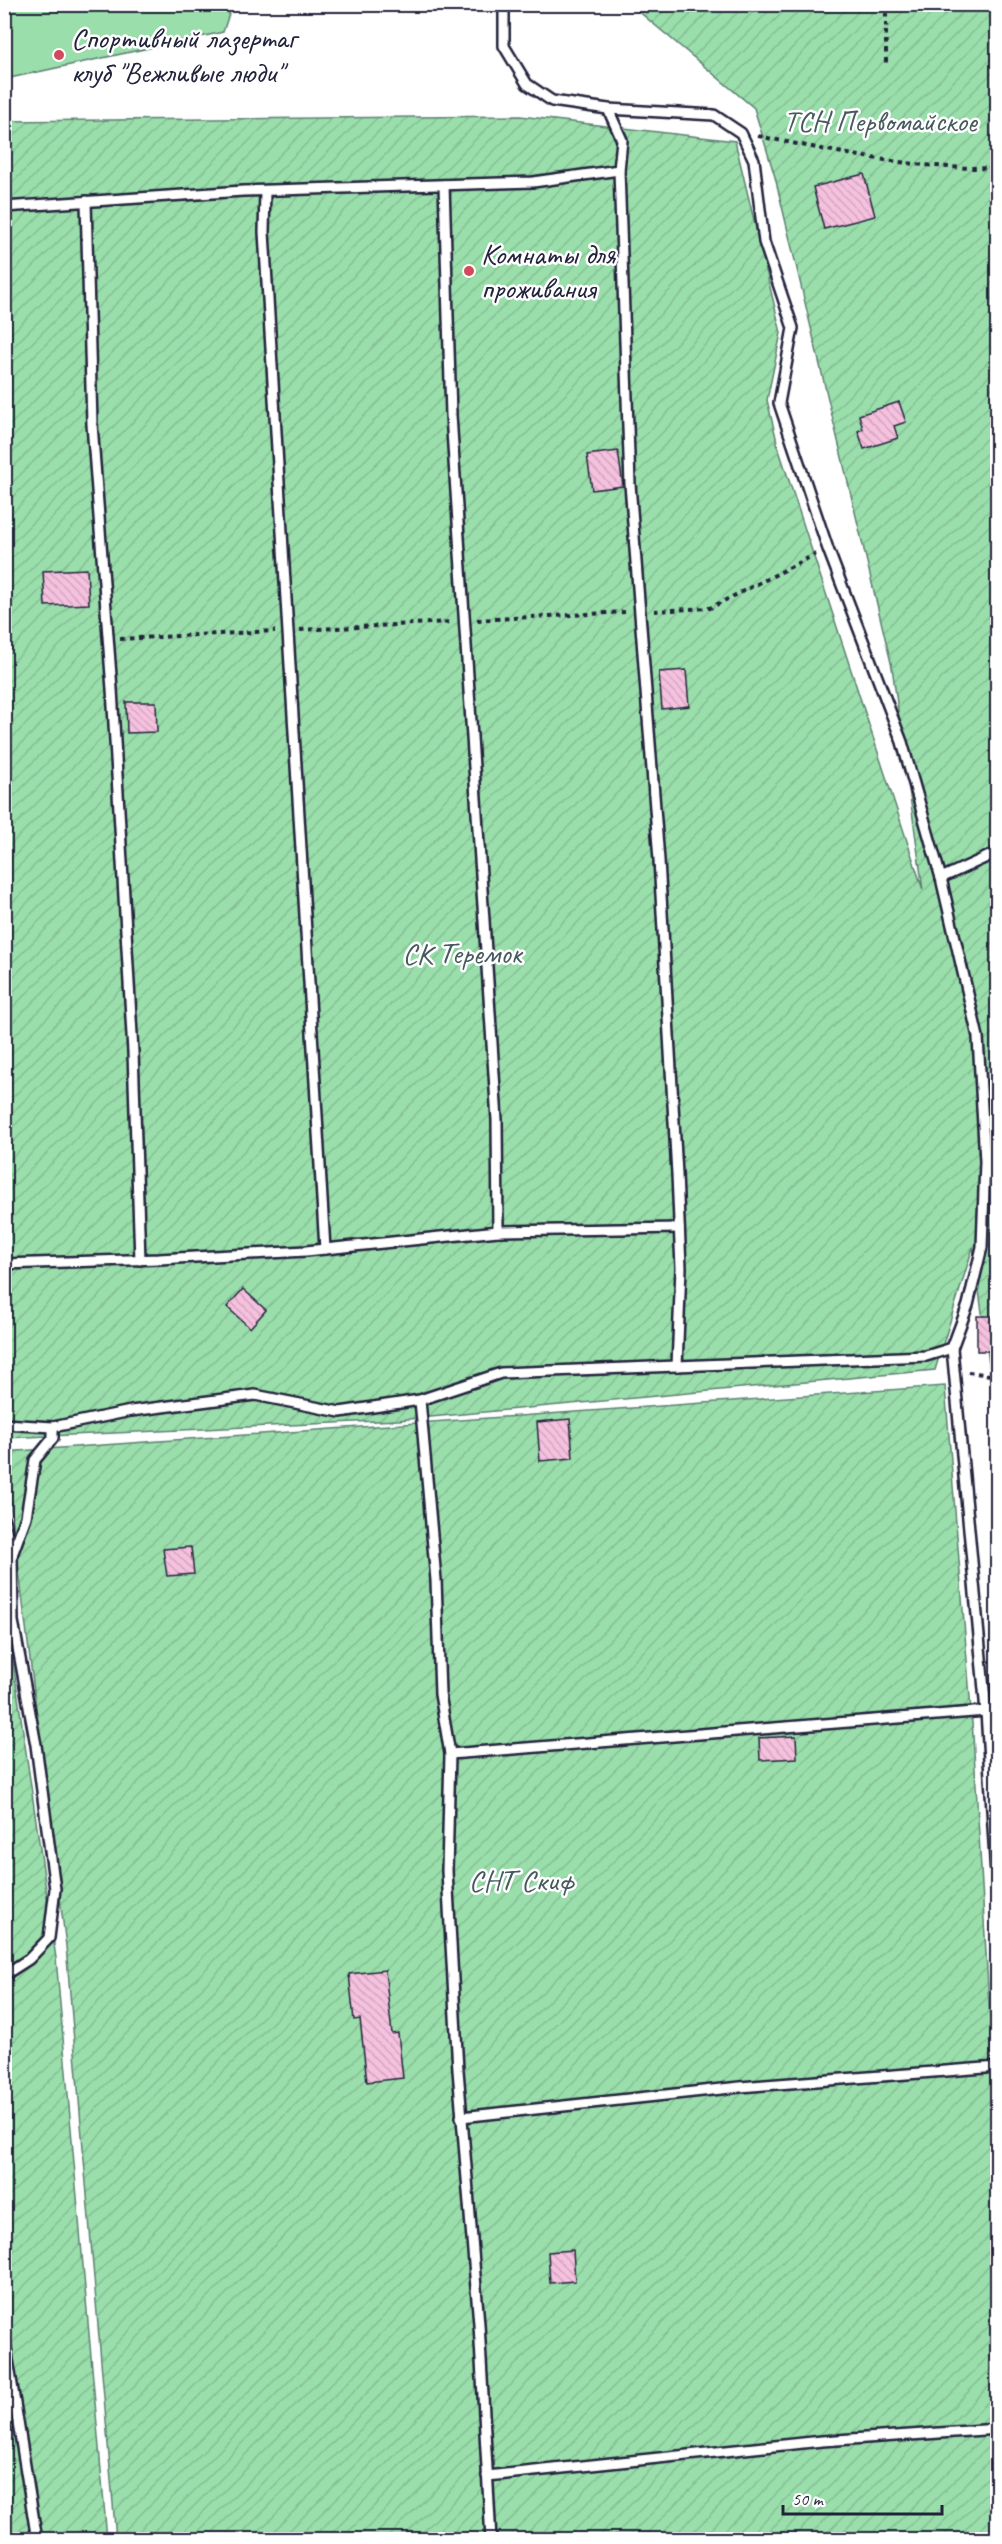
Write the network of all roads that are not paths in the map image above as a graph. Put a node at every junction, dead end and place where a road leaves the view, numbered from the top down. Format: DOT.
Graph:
graph roads {
  1 [pos="504,4"];
  2 [pos="608,109"];
  3 [pos="619,170"];
  4 [pos="444,185"];
  5 [pos="265,190"];
  6 [pos="86,201"];
  7 [pos="4,207"];
  8 [pos="998,852"];
  9 [pos="941,878"];
  10 [pos="679,1228"];
  11 [pos="498,1231"];
  12 [pos="325,1249"];
  13 [pos="140,1260"];
  14 [pos="4,1264"];
  15 [pos="952,1348"];
  16 [pos="677,1366"];
  17 [pos="420,1400"];
  18 [pos="4,1424"];
  19 [pos="53,1426"];
  20 [pos="4,1520"];
  21 [pos="12,1555"];
  22 [pos="986,1711"];
  23 [pos="450,1754"];
  24 [pos="998,1908"];
  25 [pos="4,1975"];
  26 [pos="998,2067"];
  27 [pos="461,2117"];
  28 [pos="4,2335"];
  29 [pos="998,2430"];
  30 [pos="487,2476"];
  31 [pos="37,2540"];
  32 [pos="491,2540"];
  1 -- 2 [label="lane"];
  2 -- 3 [label="lane"];
  2 -- 9 [label="lane"];
  3 -- 4 [label="lane"];
  3 -- 10 [label="lane"];
  4 -- 5 [label="lane"];
  4 -- 11 [label="lane"];
  5 -- 6 [label="lane"];
  5 -- 12 [label="lane"];
  6 -- 7 [label="lane"];
  6 -- 13 [label="lane"];
  8 -- 9 [label="lane"];
  9 -- 15 [label="lane"];
  10 -- 11 [label="lane"];
  10 -- 16 [label="lane"];
  11 -- 12 [label="lane"];
  12 -- 13 [label="lane"];
  13 -- 14 [label="lane"];
  15 -- 16 [label="lane"];
  15 -- 22 [label="lane"];
  16 -- 17 [label="lane"];
  17 -- 19 [label="lane"];
  17 -- 23 [label="lane"];
  18 -- 19 [label="lane"];
  19 -- 21 [label="lane"];
  20 -- 21 [label="lane"];
  21 -- 25 [label="lane"];
  22 -- 23 [label="lane"];
  22 -- 24 [label="lane"];
  23 -- 27 [label="lane"];
  26 -- 27 [label="lane"];
  27 -- 30 [label="lane"];
  28 -- 31 [label="lane"];
  29 -- 30 [label="lane"];
  30 -- 32 [label="lane"];
}
